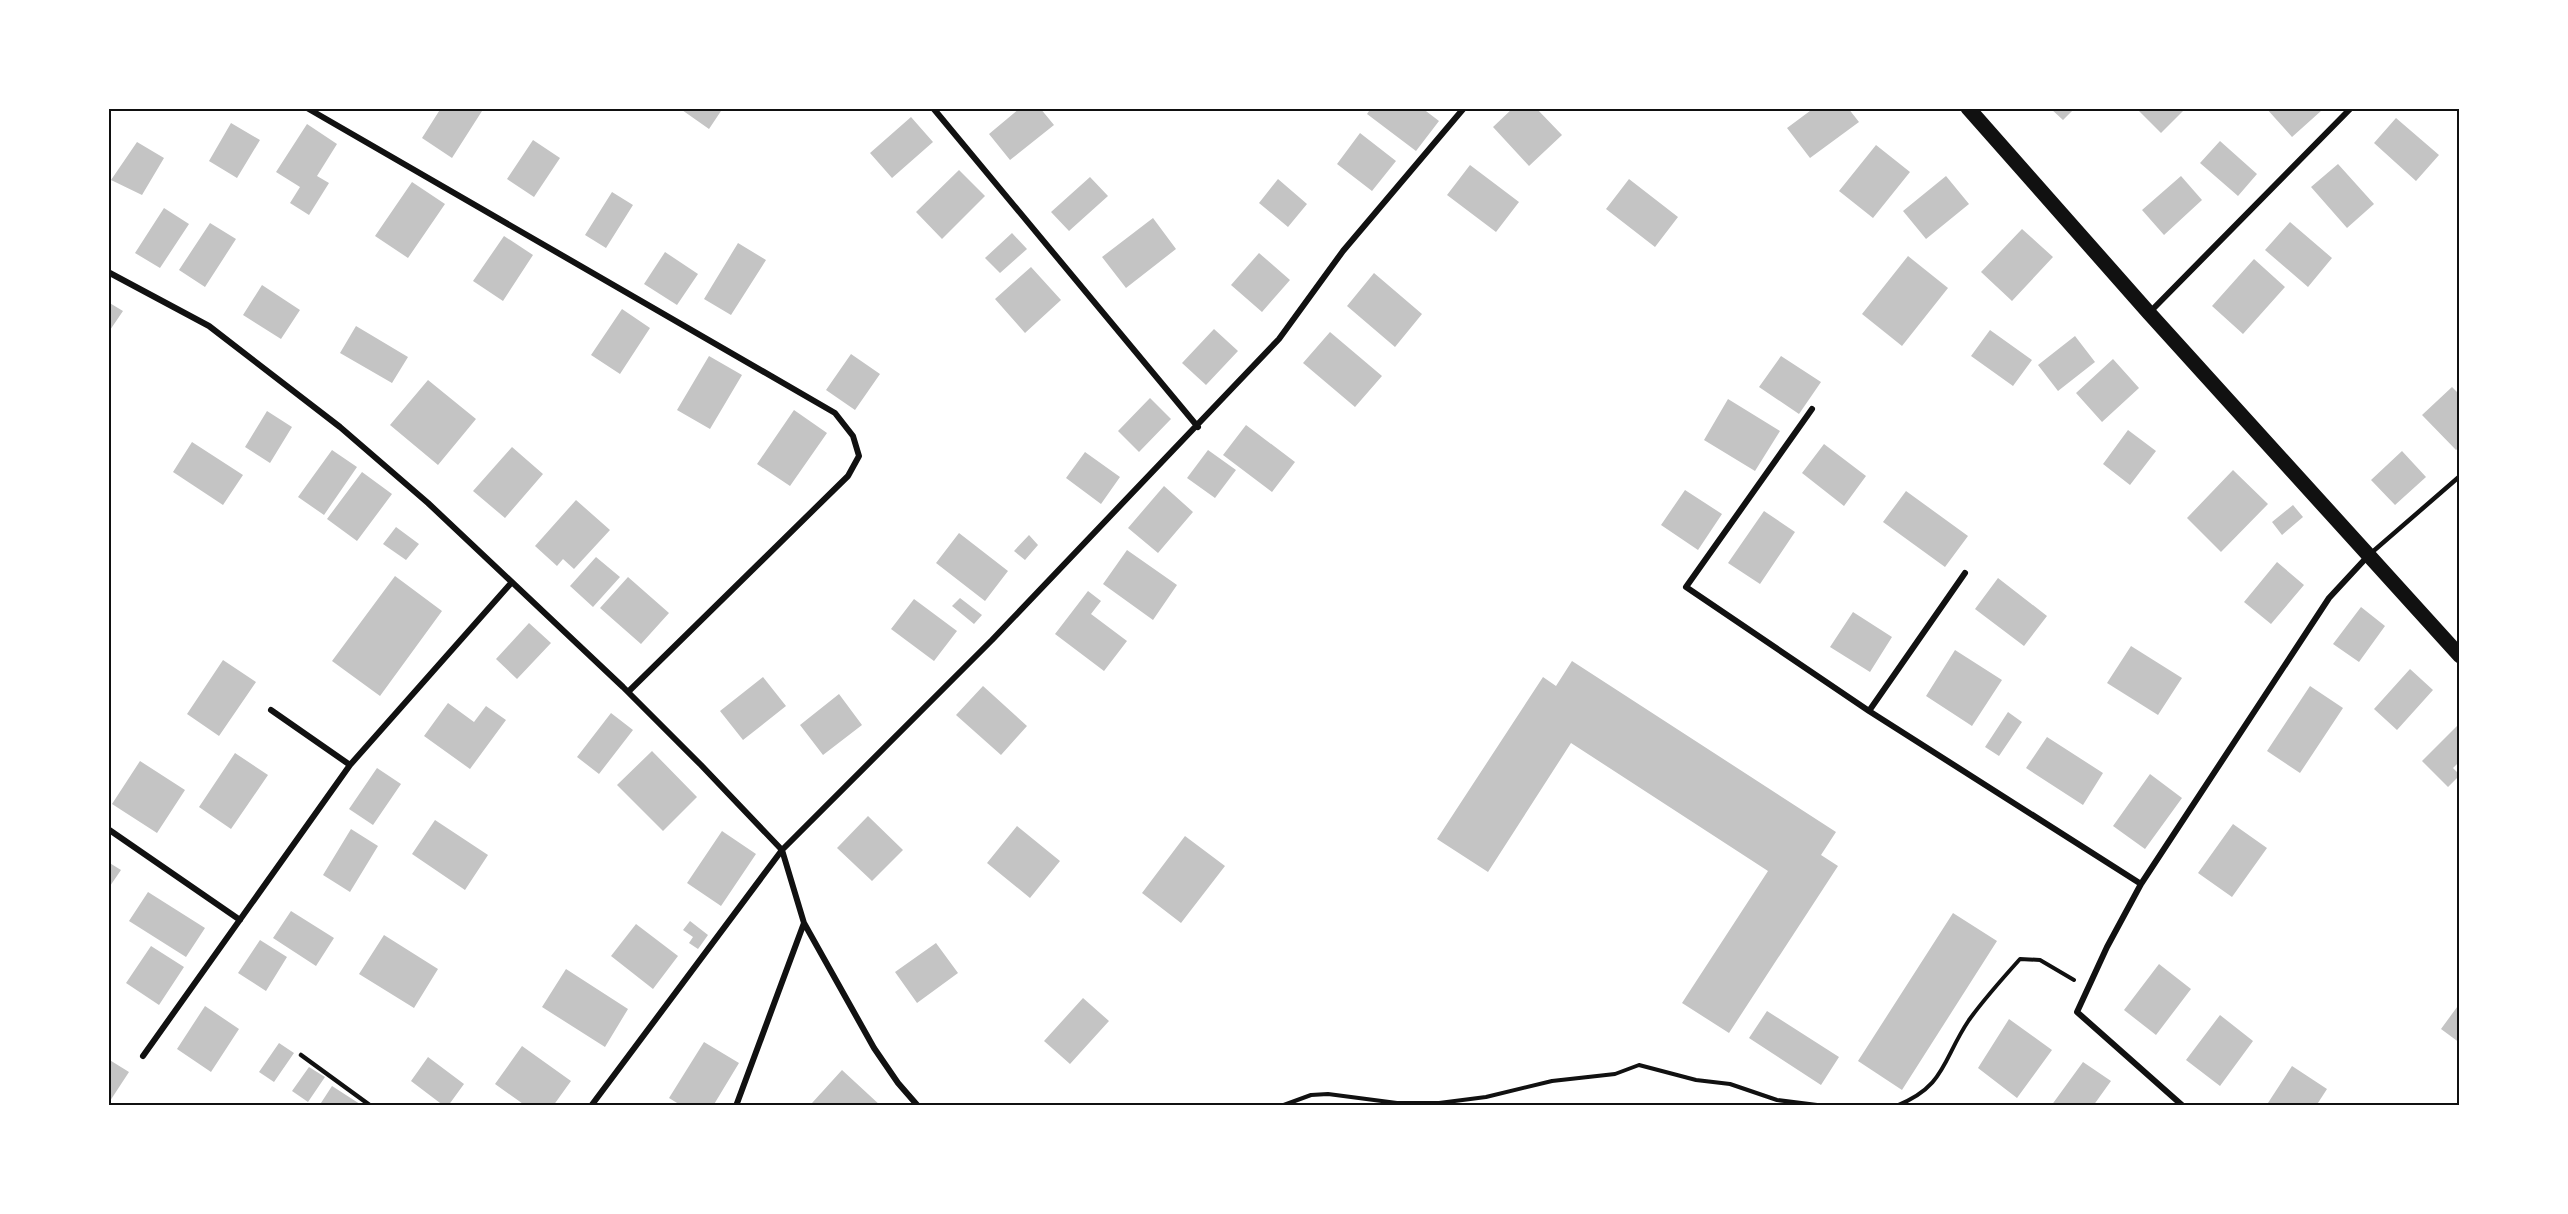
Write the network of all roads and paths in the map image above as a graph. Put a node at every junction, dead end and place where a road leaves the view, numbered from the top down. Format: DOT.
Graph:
graph roads {
  1 [pos="307,108"];
  2 [pos="933,108"];
  3 [pos="1464,108"];
  4 [pos="1968,108"];
  5 [pos="2351,108"];
  6 [pos="108,272"];
  7 [pos="2149,313"];
  8 [pos="1812,409"];
  9 [pos="1198,427"];
  10 [pos="2460,476"];
  11 [pos="2368,556"];
  12 [pos="1965,573"];
  13 [pos="512,582"];
  14 [pos="2460,656"];
  15 [pos="628,692"];
  16 [pos="271,710"];
  17 [pos="1869,711"];
  18 [pos="350,765"];
  19 [pos="108,830"];
  20 [pos="782,850"];
  21 [pos="2141,884"];
  22 [pos="240,921"];
  23 [pos="804,923"];
  24 [pos="2088,988"];
  25 [pos="301,1055"];
  26 [pos="142,1056"];
  27 [pos="371,1106"];
  28 [pos="591,1106"];
  29 [pos="736,1106"];
  30 [pos="918,1106"];
  31 [pos="1281,1106"];
  32 [pos="1825,1106"];
  33 [pos="1896,1106"];
  34 [pos="2183,1106"];
  1 -- 15 [label="street"];
  2 -- 9 [label="street"];
  3 -- 9 [label="street"];
  4 -- 7 [label="main road"];
  5 -- 7 [label="street"];
  6 -- 13 [label="street"];
  7 -- 11 [label="main road"];
  8 -- 17 [label="street"];
  9 -- 20 [label="street"];
  10 -- 11 [label="lane"];
  11 -- 14 [label="main road"];
  11 -- 21 [label="street"];
  12 -- 17 [label="street"];
  13 -- 15 [label="street"];
  13 -- 18 [label="street"];
  15 -- 20 [label="street"];
  16 -- 18 [label="street"];
  17 -- 21 [label="street"];
  18 -- 22 [label="street"];
  19 -- 22 [label="street"];
  20 -- 23 [label="street"];
  20 -- 28 [label="street"];
  21 -- 24 [label="street"];
  22 -- 26 [label="street"];
  23 -- 29 [label="street"];
  23 -- 30 [label="street"];
  24 -- 33 [label="path"];
  24 -- 34 [label="street"];
  25 -- 27 [label="lane"];
  31 -- 32 [label="path"];
}
